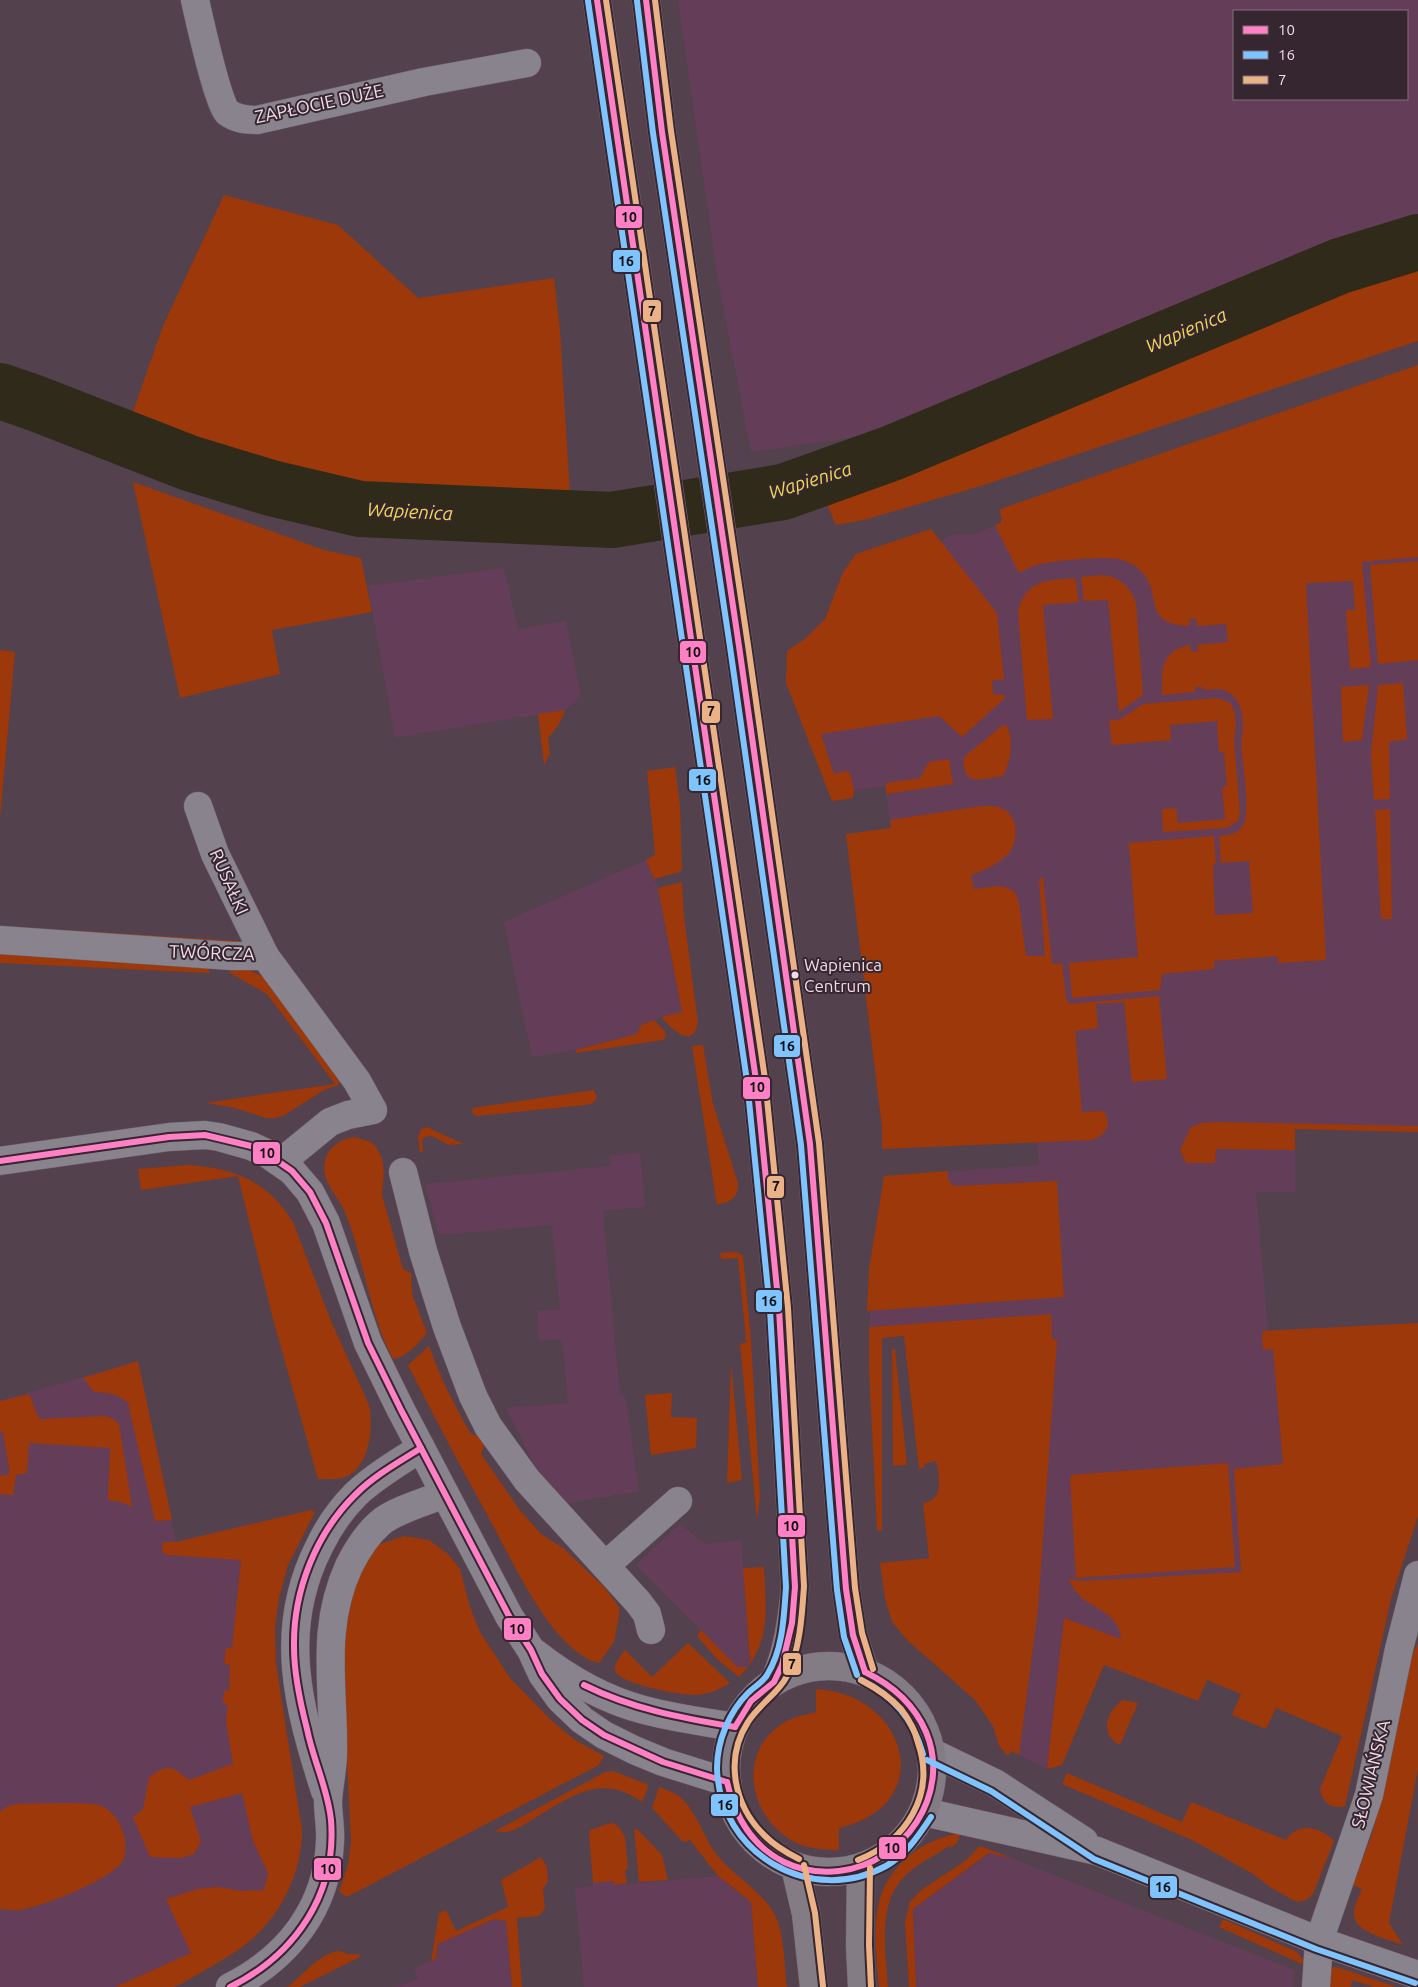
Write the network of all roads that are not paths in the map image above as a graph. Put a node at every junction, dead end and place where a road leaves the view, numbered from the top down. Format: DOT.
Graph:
graph roads {
  1 [pos="195,0"];
  2 [pos="597,0"];
  3 [pos="646,0"];
  4 [pos="527,63"];
  5 [pos="198,806"];
  6 [pos="0,940"];
  7 [pos="265,956"];
  8 [pos="0,1161"];
  9 [pos="281,1162"];
  10 [pos="403,1172"];
  11 [pos="421,1448"];
  12 [pos="445,1494"];
  13 [pos="678,1501"];
  14 [pos="606,1565"];
  15 [pos="1418,1575"];
  16 [pos="1414,1606"];
  17 [pos="651,1630"];
  18 [pos="531,1650"];
  19 [pos="866,1672"];
  20 [pos="774,1682"];
  21 [pos="735,1727"];
  22 [pos="931,1752"];
  23 [pos="727,1782"];
  24 [pos="328,1802"];
  25 [pos="924,1812"];
  26 [pos="1097,1851"];
  27 [pos="795,1867"];
  28 [pos="861,1868"];
  29 [pos="1319,1940"];
  30 [pos="1418,1975"];
  31 [pos="230,1987"];
  32 [pos="814,1987"];
  33 [pos="862,1987"];
  34 [pos="1316,1987"];
  1 -- 4 [label="street, ZAPŁOCIE DUŻE"];
  2 -- 20 [label="main road"];
  3 -- 19 [label="main road"];
  5 -- 7 [label="street, RUSAŁKI"];
  6 -- 7 [label="street, TWÓRCZA"];
  7 -- 9 [label="street, TWÓRCZA"];
  8 -- 9 [label="street"];
  9 -- 11 [label="street"];
  10 -- 14 [label="street"];
  11 -- 12 [label="street"];
  11 -- 24 [label="street"];
  12 -- 18 [label="street"];
  12 -- 24 [label="street"];
  13 -- 14 [label="street"];
  14 -- 17 [label="street"];
  15 -- 16 [label="street, SŁOWIAŃSKA"];
  16 -- 29 [label="street, SŁOWIAŃSKA"];
  18 -- 21 [label="street"];
  18 -- 23 [label="street"];
  19 -- 20 [label="main road"];
  19 -- 22 [label="main road"];
  20 -- 21 [label="main road"];
  21 -- 23 [label="main road"];
  22 -- 25 [label="main road"];
  22 -- 26 [label="street"];
  23 -- 27 [label="main road"];
  24 -- 31 [label="street"];
  25 -- 26 [label="street"];
  25 -- 28 [label="main road"];
  26 -- 29 [label="street"];
  27 -- 28 [label="main road"];
  27 -- 32 [label="main road"];
  28 -- 33 [label="main road"];
  29 -- 30 [label="street"];
  29 -- 34 [label="street, SŁOWIAŃSKA"];
}
